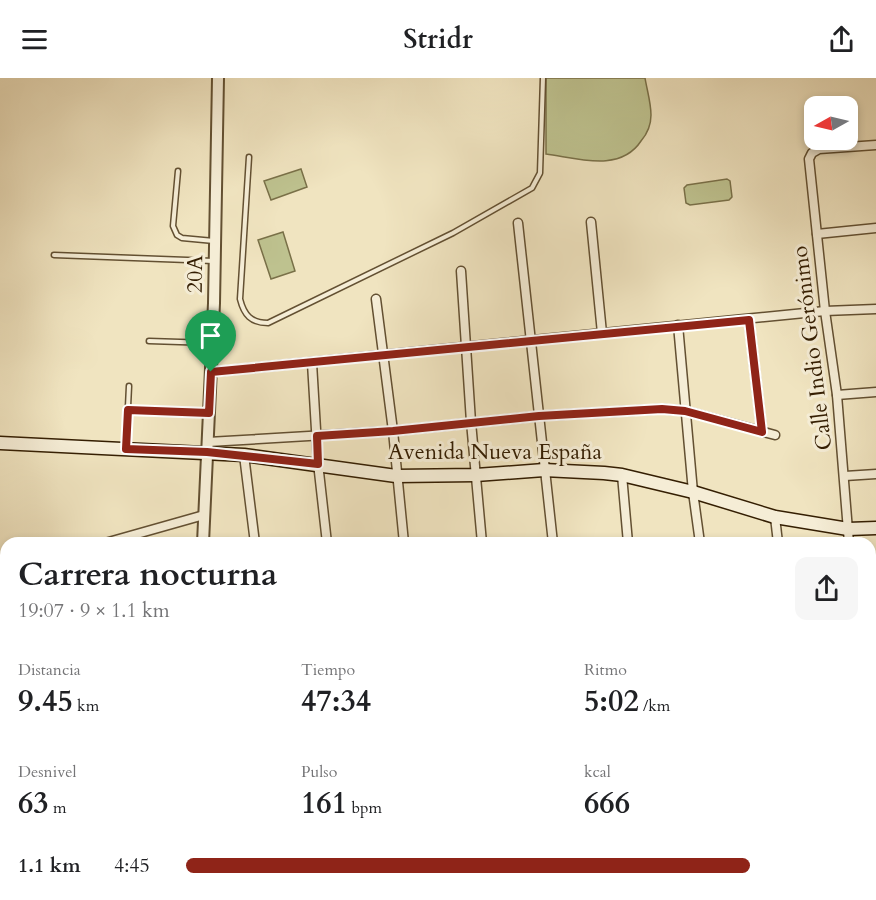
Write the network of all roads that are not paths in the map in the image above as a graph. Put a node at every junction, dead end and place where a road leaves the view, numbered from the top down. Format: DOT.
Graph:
graph roads {
  1 [pos="218,78"];
  2 [pos="543,78"];
  3 [pos="876,145"];
  4 [pos="249,157"];
  5 [pos="178,171"];
  6 [pos="591,222"];
  7 [pos="518,223"];
  8 [pos="876,228"];
  9 [pos="817,234"];
  10 [pos="215,241"];
  11 [pos="54,255"];
  12 [pos="215,261"];
  13 [pos="461,271"];
  14 [pos="376,299"];
  15 [pos="876,309"];
  16 [pos="825,311"];
  17 [pos="749,320"];
  18 [pos="678,325"];
  19 [pos="602,333"];
  20 [pos="149,341"];
  21 [pos="532,341"];
  22 [pos="212,343"];
  23 [pos="465,348"];
  24 [pos="383,354"];
  25 [pos="312,363"];
  26 [pos="211,372"];
  27 [pos="129,386"];
  28 [pos="876,392"];
  29 [pos="837,395"];
  30 [pos="128,410"];
  31 [pos="685,411"];
  32 [pos="209,413"];
  33 [pos="539,416"];
  34 [pos="471,422"];
  35 [pos="393,431"];
  36 [pos="762,432"];
  37 [pos="775,435"];
  38 [pos="317,436"];
  39 [pos="0,443"];
  40 [pos="208,447"];
  41 [pos="126,449"];
  42 [pos="244,455"];
  43 [pos="318,464"];
  44 [pos="544,470"];
  45 [pos="876,474"];
  46 [pos="476,475"];
  47 [pos="622,475"];
  48 [pos="396,476"];
  49 [pos="845,476"];
  50 [pos="693,492"];
  51 [pos="204,515"];
  52 [pos="776,517"];
  53 [pos="848,529"];
  54 [pos="875,531"];
  55 [pos="140,537"];
  56 [pos="203,537"];
  57 [pos="254,537"];
  58 [pos="326,537"];
  59 [pos="403,537"];
  60 [pos="481,537"];
  61 [pos="552,537"];
  62 [pos="627,537"];
  63 [pos="699,537"];
  64 [pos="778,537"];
  65 [pos="849,537"];
  1 -- 10 [label="street, 20A"];
  2 -- 4 [label="lane"];
  3 -- 9 [label="street, Calle Indio Gerónimo"];
  5 -- 10 [label="lane"];
  6 -- 19 [label="street"];
  7 -- 21 [label="street"];
  8 -- 9 [label="street"];
  9 -- 16 [label="street, Calle Indio Gerónimo"];
  10 -- 12 [label="street, 20A"];
  11 -- 12 [label="lane"];
  12 -- 22 [label="street, 20A"];
  13 -- 23 [label="street"];
  14 -- 24 [label="street"];
  15 -- 16 [label="street"];
  16 -- 17 [label="street"];
  16 -- 29 [label="street, Calle Indio Gerónimo"];
  17 -- 18 [label="street"];
  17 -- 36 [label="street"];
  18 -- 19 [label="street"];
  18 -- 31 [label="street"];
  19 -- 21 [label="street"];
  20 -- 22 [label="lane"];
  21 -- 23 [label="street"];
  21 -- 33 [label="street"];
  22 -- 26 [label="street, 20A"];
  23 -- 24 [label="street"];
  23 -- 34 [label="street"];
  24 -- 25 [label="street"];
  24 -- 35 [label="street"];
  25 -- 26 [label="street"];
  25 -- 38 [label="street"];
  26 -- 32 [label="street, 20A"];
  27 -- 30 [label="lane"];
  28 -- 29 [label="street"];
  29 -- 49 [label="street, Calle Indio Gerónimo"];
  30 -- 32 [label="lane"];
  30 -- 41 [label="lane"];
  31 -- 33 [label="street"];
  31 -- 36 [label="street"];
  31 -- 50 [label="street"];
  32 -- 40 [label="street, 20A"];
  33 -- 34 [label="street"];
  33 -- 44 [label="street"];
  34 -- 35 [label="street"];
  34 -- 46 [label="street"];
  35 -- 38 [label="street"];
  35 -- 48 [label="street"];
  36 -- 37 [label="street"];
  38 -- 40 [label="street"];
  38 -- 43 [label="street"];
  39 -- 41 [label="main road, Avenida Nueva España"];
  40 -- 41 [label="main road, Avenida Nueva España"];
  40 -- 42 [label="main road, Avenida Nueva España"];
  40 -- 51 [label="street, 20A"];
  42 -- 43 [label="main road, Avenida Nueva España"];
  42 -- 57 [label="street"];
  43 -- 48 [label="main road, Avenida Nueva España"];
  43 -- 58 [label="street"];
  44 -- 46 [label="main road, Avenida Nueva España"];
  44 -- 47 [label="main road, Avenida Nueva España"];
  44 -- 61 [label="street"];
  45 -- 49 [label="street"];
  46 -- 48 [label="main road, Avenida Nueva España"];
  46 -- 60 [label="street"];
  47 -- 50 [label="main road, Avenida Nueva España"];
  47 -- 62 [label="street"];
  48 -- 59 [label="street"];
  49 -- 53 [label="street, Calle Indio Gerónimo"];
  50 -- 52 [label="main road, Avenida Nueva España"];
  50 -- 63 [label="street"];
  51 -- 55 [label="street"];
  51 -- 56 [label="street, 20A"];
  52 -- 53 [label="main road, Avenida Nueva España"];
  52 -- 64 [label="street"];
  53 -- 54 [label="main road, Avenida Nueva España"];
  53 -- 65 [label="street, Calle Indio Gerónimo"];
}
